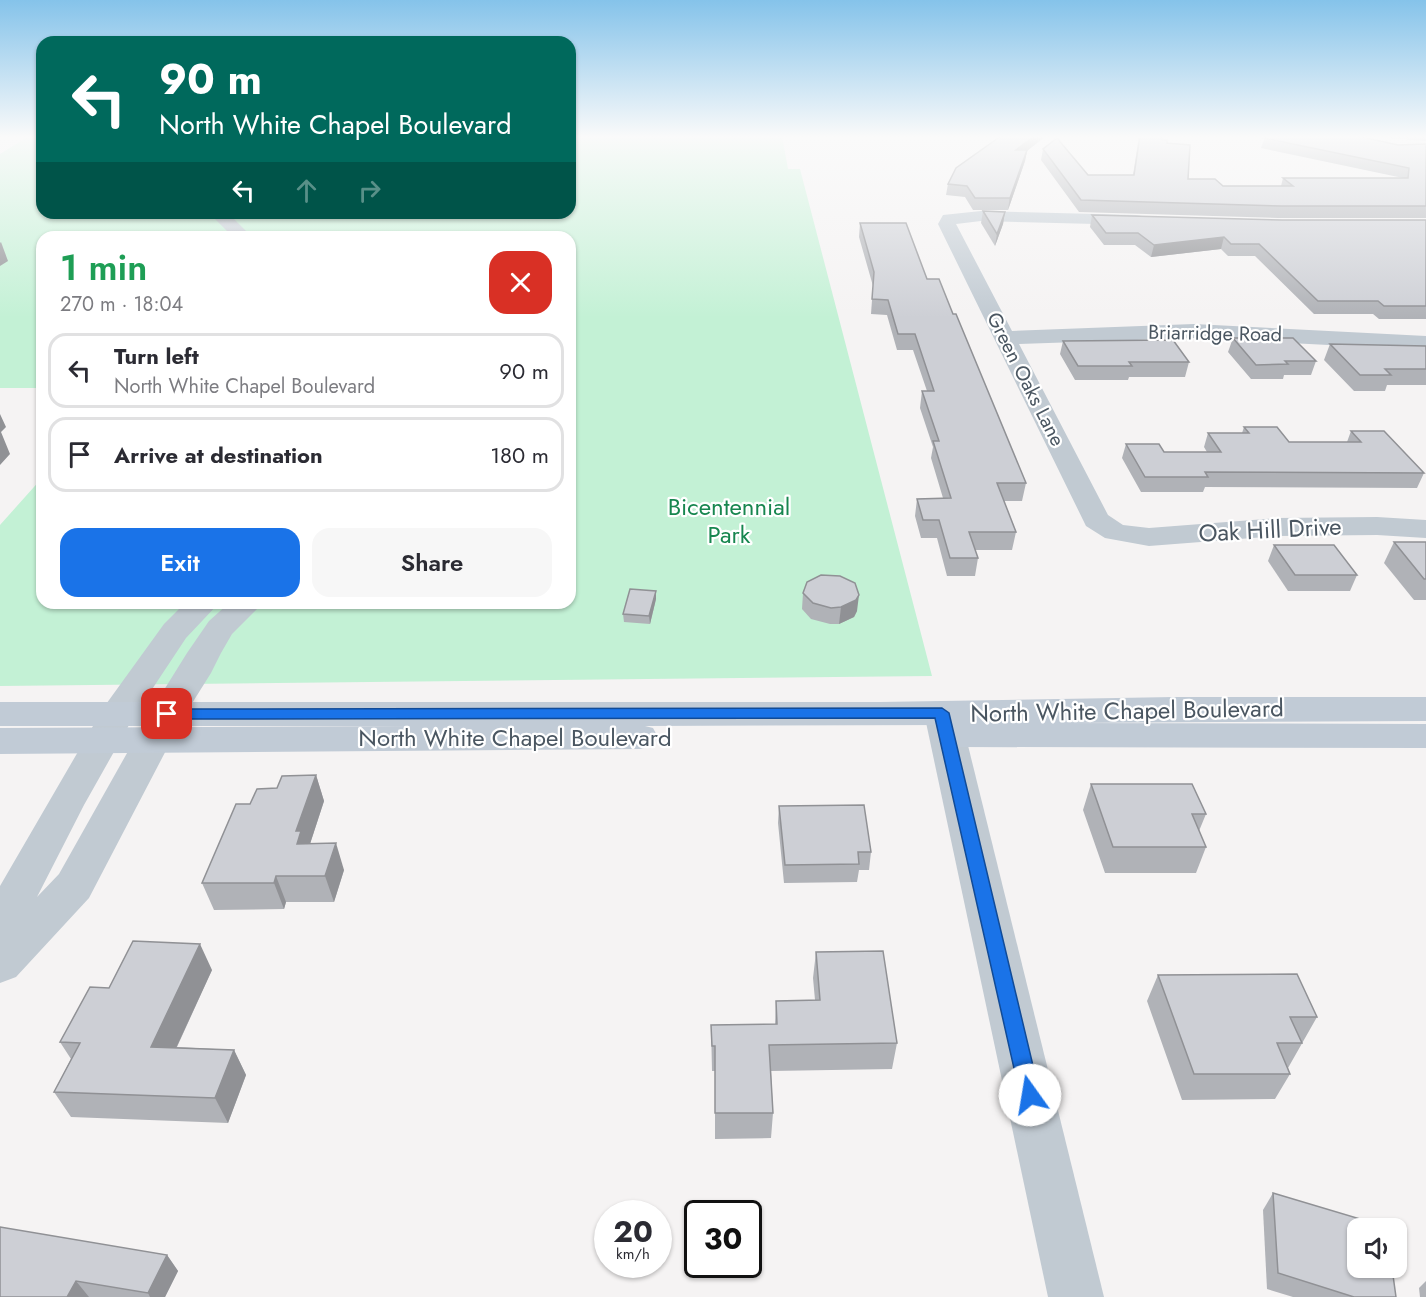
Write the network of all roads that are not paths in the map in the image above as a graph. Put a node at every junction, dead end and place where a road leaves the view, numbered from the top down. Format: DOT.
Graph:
graph roads {
  1 [pos="228,219"];
  2 [pos="1150,220"];
  3 [pos="248,231"];
  4 [pos="1005,338"];
  5 [pos="1426,343"];
  6 [pos="1426,529"];
  7 [pos="1115,532"];
  8 [pos="198,609"];
  9 [pos="241,609"];
  10 [pos="1426,708"];
  11 [pos="0,714"];
  12 [pos="944,724"];
  13 [pos="160,727"];
  14 [pos="109,728"];
  15 [pos="1426,736"];
  16 [pos="0,741"];
  17 [pos="0,958"];
  18 [pos="0,964"];
  19 [pos="1076,1297"];
  1 -- 3 [label="street"];
  2 -- 4 [label="street, Green Oaks Lane"];
  4 -- 5 [label="street, Briarridge Road"];
  4 -- 7 [label="street, Green Oaks Lane"];
  6 -- 7 [label="street, Oak Hill Drive"];
  8 -- 14 [label="street"];
  9 -- 13 [label="street"];
  10 -- 12 [label="main road, North White Chapel Boulevard"];
  11 -- 14 [label="main road, North White Chapel Boulevard"];
  12 -- 13 [label="main road, North White Chapel Boulevard"];
  12 -- 15 [label="main road, North White Chapel Boulevard"];
  12 -- 19 [label="street"];
  13 -- 14 [label="main road, North White Chapel Boulevard"];
  13 -- 18 [label="street"];
  14 -- 16 [label="main road, North White Chapel Boulevard"];
  14 -- 17 [label="street"];
}
